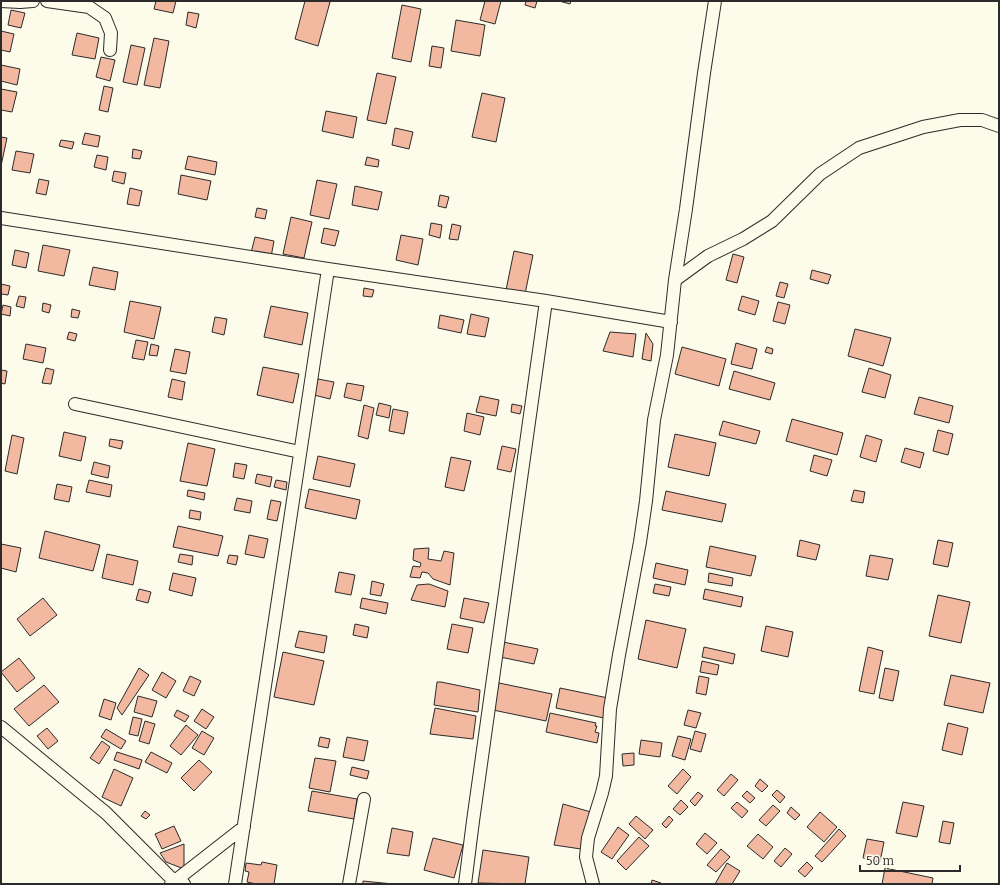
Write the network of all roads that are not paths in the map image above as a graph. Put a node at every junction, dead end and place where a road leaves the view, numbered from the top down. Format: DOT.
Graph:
graph roads {
  1 [pos="33,1"];
  2 [pos="47,1"];
  3 [pos="715,1"];
  4 [pos="1,2"];
  5 [pos="110,50"];
  6 [pos="999,126"];
  7 [pos="1,218"];
  8 [pos="328,269"];
  9 [pos="676,280"];
  10 [pos="546,300"];
  11 [pos="671,322"];
  12 [pos="74,404"];
  13 [pos="300,452"];
  14 [pos="1,727"];
  15 [pos="364,799"];
  16 [pos="244,827"];
  17 [pos="176,883"];
  18 [pos="235,884"];
  19 [pos="349,884"];
  20 [pos="465,884"];
  21 [pos="593,884"];
  1 -- 4 [label="street"];
  2 -- 5 [label="street"];
  3 -- 9 [label="street"];
  6 -- 9 [label="street"];
  7 -- 8 [label="street"];
  8 -- 10 [label="street"];
  8 -- 13 [label="street"];
  9 -- 11 [label="street"];
  10 -- 11 [label="street"];
  10 -- 20 [label="street"];
  11 -- 21 [label="street"];
  12 -- 13 [label="street"];
  13 -- 16 [label="street"];
  14 -- 17 [label="street"];
  15 -- 19 [label="street"];
  16 -- 17 [label="street"];
  16 -- 18 [label="street"];
}
